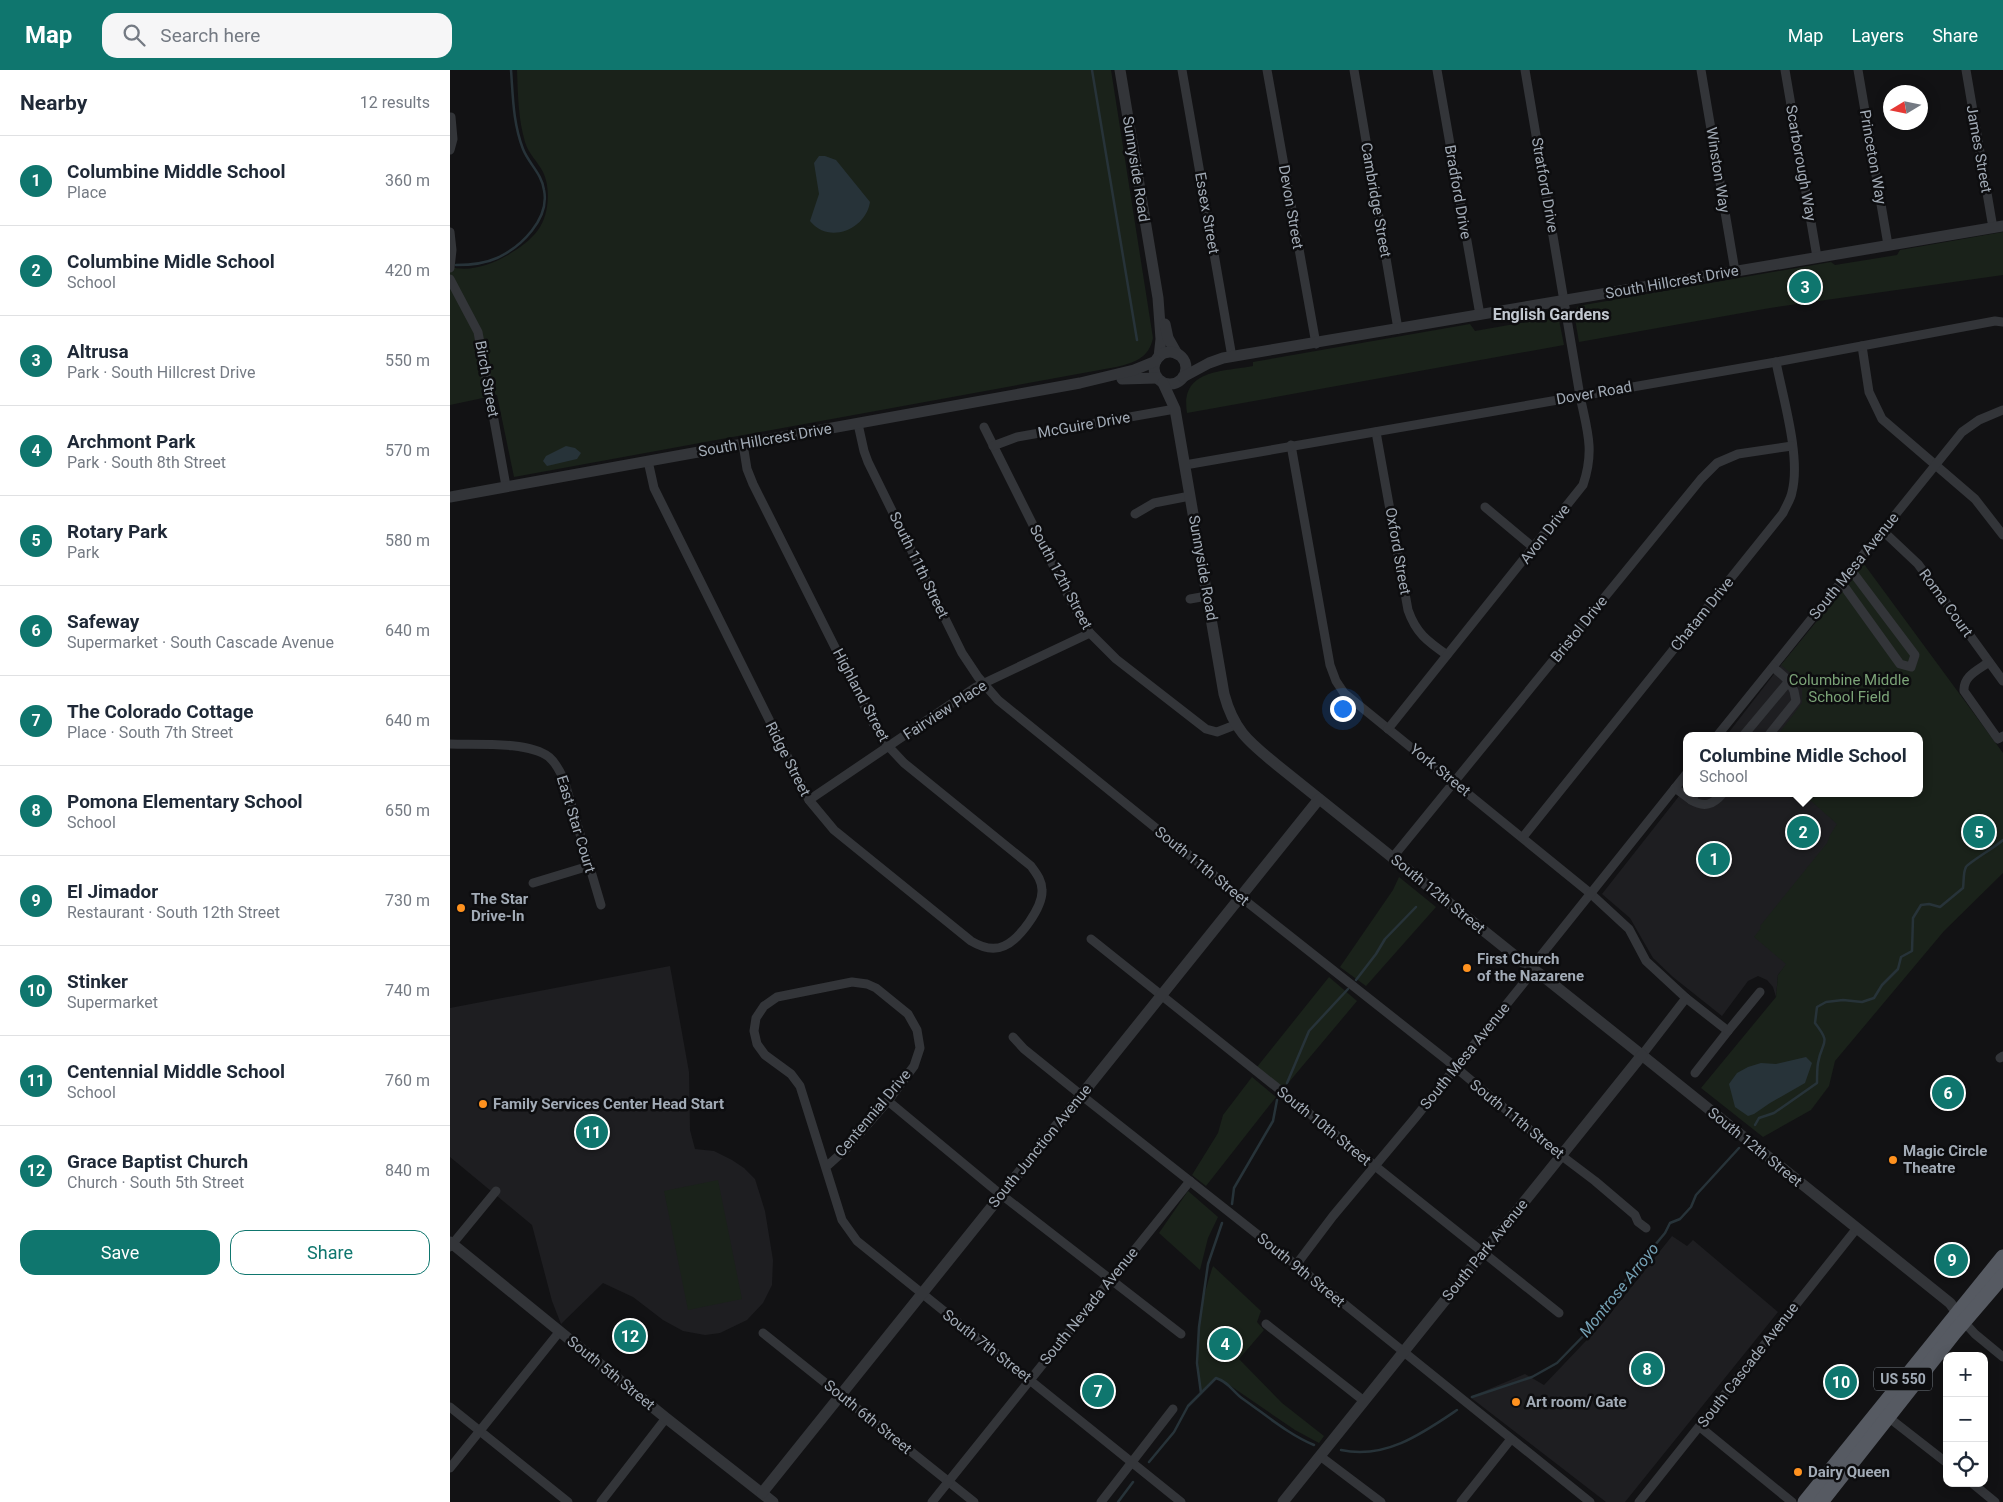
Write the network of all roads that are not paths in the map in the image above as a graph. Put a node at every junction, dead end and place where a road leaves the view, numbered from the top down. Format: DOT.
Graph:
graph roads {
  1 [pos="1120,70"];
  2 [pos="1182,70"];
  3 [pos="1267,70"];
  4 [pos="1354,70"];
  5 [pos="1437,70"];
  6 [pos="1525,70"];
  7 [pos="1701,70"];
  8 [pos="1785,70"];
  9 [pos="1858,70"];
  10 [pos="1966,70"];
  11 [pos="451,117"];
  12 [pos="450,150"];
  13 [pos="1998,227"];
  14 [pos="450,232"];
  15 [pos="1888,245"];
  16 [pos="1817,256"];
  17 [pos="450,268"];
  18 [pos="1735,271"];
  19 [pos="450,278"];
  20 [pos="1158,298"];
  21 [pos="1565,300"];
  22 [pos="1480,315"];
  23 [pos="2003,322"];
  24 [pos="1398,329"];
  25 [pos="1316,344"];
  26 [pos="1862,346"];
  27 [pos="1180,357"];
  28 [pos="1228,358"];
  29 [pos="1157,359"];
  30 [pos="1776,362"];
  31 [pos="1183,378"];
  32 [pos="1160,380"];
  33 [pos="1080,383"];
  34 [pos="1580,396"];
  35 [pos="1175,409"];
  36 [pos="2003,410"];
  37 [pos="858,424"];
  38 [pos="984,427"];
  39 [pos="1376,432"];
  40 [pos="743,444"];
  41 [pos="993,446"];
  42 [pos="1291,446"];
  43 [pos="1792,446"];
  44 [pos="648,461"];
  45 [pos="1185,464"];
  46 [pos="1935,464"];
  47 [pos="506,486"];
  48 [pos="450,496"];
  49 [pos="1190,496"];
  50 [pos="1485,507"];
  51 [pos="1135,514"];
  52 [pos="1883,531"];
  53 [pos="2002,532"];
  54 [pos="1534,548"];
  55 [pos="1851,570"];
  56 [pos="1841,582"];
  57 [pos="1208,596"];
  58 [pos="1190,599"];
  59 [pos="1090,633"];
  60 [pos="1447,655"];
  61 [pos="1989,662"];
  62 [pos="1773,667"];
  63 [pos="1789,681"];
  64 [pos="2003,681"];
  65 [pos="983,684"];
  66 [pos="1236,725"];
  67 [pos="1388,729"];
  68 [pos="1720,732"];
  69 [pos="1747,732"];
  70 [pos="1771,732"];
  71 [pos="2003,736"];
  72 [pos="450,744"];
  73 [pos="889,747"];
  74 [pos="1683,778"];
  75 [pos="1455,782"];
  76 [pos="1675,788"];
  77 [pos="1683,791"];
  78 [pos="1694,797"];
  79 [pos="1719,797"];
  80 [pos="1319,798"];
  81 [pos="809,800"];
  82 [pos="1523,837"];
  83 [pos="1393,858"];
  84 [pos="589,866"];
  85 [pos="533,883"];
  86 [pos="1590,893"];
  87 [pos="1240,896"];
  88 [pos="601,906"];
  89 [pos="1028,923"];
  90 [pos="1091,939"];
  91 [pos="1533,969"];
  92 [pos="1760,992"];
  93 [pos="1161,996"];
  94 [pos="1686,998"];
  95 [pos="1728,1031"];
  96 [pos="1013,1037"];
  97 [pos="1642,1055"];
  98 [pos="1455,1068"];
  99 [pos="1695,1073"];
  100 [pos="1081,1095"];
  101 [pos="888,1101"];
  102 [pos="1562,1155"];
  103 [pos="1374,1166"];
  104 [pos="826,1167"];
  105 [pos="1190,1181"];
  106 [pos="496,1191"];
  107 [pos="1001,1194"];
  108 [pos="1646,1228"];
  109 [pos="1857,1228"];
  110 [pos="451,1244"];
  111 [pos="1483,1253"];
  112 [pos="2003,1257"];
  113 [pos="1296,1265"];
  114 [pos="2003,1276"];
  115 [pos="1109,1280"];
  116 [pos="922,1293"];
  117 [pos="1558,1313"];
  118 [pos="1960,1317"];
  119 [pos="1266,1324"];
  120 [pos="560,1332"];
  121 [pos="763,1333"];
  122 [pos="1181,1334"];
  123 [pos="1403,1352"];
  124 [pos="2003,1357"];
  125 [pos="1031,1379"];
  126 [pos="840,1395"];
  127 [pos="1364,1401"];
  128 [pos="450,1407"];
  129 [pos="1173,1409"];
  130 [pos="1888,1417"];
  131 [pos="666,1418"];
  132 [pos="1700,1427"];
  133 [pos="480,1431"];
  134 [pos="1511,1439"];
  135 [pos="1320,1456"];
  136 [pos="1943,1460"];
  137 [pos="1131,1462"];
  138 [pos="450,1468"];
  139 [pos="949,1482"];
  140 [pos="1977,1487"];
  141 [pos="762,1493"];
  142 [pos="568,1502"];
  143 [pos="601,1502"];
  144 [pos="773,1502"];
  145 [pos="932,1502"];
  146 [pos="974,1502"];
  147 [pos="1101,1502"];
  148 [pos="1181,1502"];
  149 [pos="1283,1502"];
  150 [pos="1381,1502"];
  151 [pos="1461,1502"];
  152 [pos="1590,1502"];
  153 [pos="1639,1502"];
  154 [pos="1792,1502"];
  155 [pos="1805,1502"];
  156 [pos="1821,1502"];
  157 [pos="1995,1502"];
  1 -- 20 [label="street, Sunnyside Road"];
  2 -- 28 [label="street, Essex Street"];
  3 -- 25 [label="street, Devon Street"];
  4 -- 24 [label="street, Cambridge Street"];
  5 -- 22 [label="street, Bradford Drive"];
  6 -- 21 [label="street, Stratford Drive"];
  7 -- 18 [label="street, Winston Way"];
  8 -- 16 [label="street, Scarborough Way"];
  9 -- 15 [label="street, Princeton Way"];
  10 -- 13 [label="street, James Street"];
  11 -- 12 [label="street"];
  13 -- 15 [label="street, South Hillcrest Drive"];
  14 -- 17 [label="street"];
  15 -- 16 [label="street, South Hillcrest Drive"];
  16 -- 18 [label="street, South Hillcrest Drive"];
  18 -- 21 [label="street, South Hillcrest Drive"];
  19 -- 47 [label="street, Birch Street"];
  20 -- 27 [label="street, Sunnyside Road"];
  20 -- 29 [label="street, Sunnyside Road"];
  21 -- 22 [label="street, South Hillcrest Drive"];
  21 -- 34 [label="street, Avon Drive"];
  22 -- 24 [label="street, South Hillcrest Drive"];
  23 -- 26 [label="street, Dover Road"];
  24 -- 25 [label="street, South Hillcrest Drive"];
  25 -- 28 [label="street, South Hillcrest Drive"];
  26 -- 30 [label="street, Dover Road"];
  26 -- 46 [label="street"];
  27 -- 28 [label="street"];
  27 -- 29 [label="street"];
  27 -- 31 [label="street"];
  28 -- 31 [label="street"];
  29 -- 32 [label="street"];
  29 -- 33 [label="street"];
  30 -- 34 [label="street, Dover Road"];
  30 -- 43 [label="street, Chatam Drive"];
  31 -- 32 [label="street"];
  31 -- 35 [label="street, Sunnyside Road"];
  32 -- 33 [label="street"];
  32 -- 35 [label="street, Sunnyside Road"];
  33 -- 37 [label="street, South Hillcrest Drive"];
  34 -- 39 [label="street, Dover Road"];
  34 -- 54 [label="street, Avon Drive"];
  35 -- 41 [label="street, McGuire Drive"];
  35 -- 45 [label="street, Sunnyside Road"];
  36 -- 46 [label="street, South Mesa Avenue"];
  37 -- 40 [label="street, South Hillcrest Drive"];
  37 -- 65 [label="street, South 11th Street"];
  38 -- 41 [label="street, South 12th Street"];
  39 -- 42 [label="street, Dover Road"];
  39 -- 60 [label="street, Oxford Street"];
  40 -- 44 [label="street, South Hillcrest Drive"];
  40 -- 73 [label="street, Highland Street"];
  41 -- 59 [label="street, South 12th Street"];
  42 -- 45 [label="street, Dover Road"];
  42 -- 67 [label="street, York Street"];
  43 -- 75 [label="street, Bristol Drive"];
  43 -- 82 [label="street, Chatam Drive"];
  44 -- 47 [label="street, South Hillcrest Drive"];
  44 -- 81 [label="street, Ridge Street"];
  45 -- 49 [label="street, Sunnyside Road"];
  46 -- 52 [label="street, South Mesa Avenue"];
  46 -- 53 [label="street"];
  47 -- 48 [label="street, South Hillcrest Drive"];
  49 -- 51 [label="street"];
  49 -- 57 [label="street, Sunnyside Road"];
  50 -- 54 [label="street"];
  52 -- 55 [label="street, South Mesa Avenue"];
  52 -- 61 [label="street, Roma Court"];
  54 -- 60 [label="street, Avon Drive"];
  55 -- 56 [label="street, South Mesa Avenue"];
  55 -- 56 [label="street"];
  56 -- 62 [label="street, South Mesa Avenue"];
  57 -- 58 [label="street"];
  57 -- 66 [label="street, Sunnyside Road"];
  59 -- 65 [label="street, Fairview Place"];
  59 -- 66 [label="street, South 12th Street"];
  60 -- 67 [label="street, Avon Drive"];
  61 -- 64 [label="street, Roma Court"];
  61 -- 71 [label="street"];
  62 -- 63 [label="street"];
  62 -- 68 [label="street, South Mesa Avenue"];
  63 -- 69 [label="street"];
  63 -- 70 [label="street"];
  65 -- 73 [label="street, Fairview Place"];
  65 -- 87 [label="street, South 11th Street"];
  66 -- 80 [label="street, South 12th Street"];
  67 -- 75 [label="street, York Street"];
  72 -- 84 [label="street, East Star Court"];
  73 -- 81 [label="street, Fairview Place"];
  73 -- 89 [label="street, Highland Street"];
  74 -- 76 [label="street, South Mesa Avenue"];
  75 -- 82 [label="street, York Street"];
  75 -- 83 [label="street, Bristol Drive"];
  76 -- 77 [label="street"];
  76 -- 86 [label="street, South Mesa Avenue"];
  78 -- 79 [label="street"];
  80 -- 83 [label="street, South 12th Street"];
  80 -- 87 [label="street, South Junction Avenue"];
  81 -- 89 [label="street, Ridge Street"];
  82 -- 86 [label="street, York Street"];
  83 -- 91 [label="street, South 12th Street"];
  84 -- 85 [label="street"];
  84 -- 88 [label="street, East Star Court"];
  86 -- 91 [label="street, South Mesa Avenue"];
  86 -- 94 [label="street, York Street"];
  87 -- 93 [label="street, South Junction Avenue"];
  87 -- 98 [label="street, South 11th Street"];
  90 -- 93 [label="street, South 10th Street"];
  91 -- 97 [label="street, South 12th Street"];
  91 -- 98 [label="street, South Mesa Avenue"];
  92 -- 95 [label="street"];
  93 -- 100 [label="street, South Junction Avenue"];
  93 -- 103 [label="street, South 10th Street"];
  94 -- 95 [label="street, York Street"];
  94 -- 97 [label="street, South Park Avenue"];
  95 -- 99 [label="street"];
  96 -- 100 [label="street, South 9th Street"];
  97 -- 102 [label="street, South Park Avenue"];
  97 -- 109 [label="street, South 12th Street"];
  98 -- 102 [label="street, South 11th Street"];
  98 -- 103 [label="street, South Mesa Avenue"];
  100 -- 105 [label="street, South 9th Street"];
  100 -- 107 [label="street, South Junction Avenue"];
  101 -- 104 [label="street, Centennial Drive"];
  101 -- 104 [label="street, Centennial Drive"];
  101 -- 107 [label="street"];
  102 -- 108 [label="street, South 11th Street"];
  102 -- 111 [label="street, South Park Avenue"];
  103 -- 111 [label="street, South 10th Street"];
  103 -- 113 [label="street, South Mesa Avenue"];
  104 -- 116 [label="street, South 7th Street"];
  105 -- 113 [label="street, South 9th Street"];
  105 -- 115 [label="street, South Nevada Avenue"];
  106 -- 110 [label="street"];
  107 -- 115 [label="street"];
  107 -- 116 [label="street, South Junction Avenue"];
  109 -- 118 [label="street, South 12th Street"];
  109 -- 132 [label="street, South Cascade Avenue"];
  110 -- 120 [label="street, South 5th Street"];
  111 -- 117 [label="street, South 10th Street"];
  111 -- 123 [label="street, South Park Avenue"];
  112 -- 118 [label="highway, US 550"];
  113 -- 123 [label="street, South 9th Street"];
  114 -- 118 [label="highway, US 550"];
  115 -- 122 [label="street"];
  115 -- 125 [label="street, South Nevada Avenue"];
  116 -- 125 [label="street, South 7th Street"];
  116 -- 126 [label="street, South Junction Avenue"];
  118 -- 124 [label="street"];
  118 -- 130 [label="highway, US 550"];
  118 -- 155 [label="highway, US 550"];
  119 -- 127 [label="street"];
  120 -- 131 [label="street, South 5th Street"];
  120 -- 133 [label="street"];
  121 -- 126 [label="street, South 6th Street"];
  123 -- 127 [label="street, South Park Avenue"];
  123 -- 134 [label="street, South 9th Street"];
  125 -- 137 [label="street, South 7th Street"];
  125 -- 139 [label="street, South Nevada Avenue"];
  126 -- 139 [label="street, South 6th Street"];
  126 -- 141 [label="street, South Junction Avenue"];
  127 -- 135 [label="street, South Park Avenue"];
  128 -- 133 [label="street"];
  129 -- 137 [label="street"];
  130 -- 136 [label="street"];
  130 -- 156 [label="highway, US 550"];
  131 -- 141 [label="street, South 5th Street"];
  131 -- 143 [label="street"];
  132 -- 153 [label="street, South Cascade Avenue"];
  132 -- 154 [label="street"];
  133 -- 138 [label="street"];
  133 -- 142 [label="street"];
  134 -- 151 [label="street"];
  134 -- 152 [label="street, South 9th Street"];
  135 -- 149 [label="street, South Park Avenue"];
  135 -- 150 [label="street"];
  137 -- 147 [label="street"];
  137 -- 148 [label="street, South 7th Street"];
  139 -- 145 [label="street, South Nevada Avenue"];
  139 -- 146 [label="street, South 6th Street"];
  140 -- 157 [label="street"];
  141 -- 144 [label="street, South 5th Street"];
}
